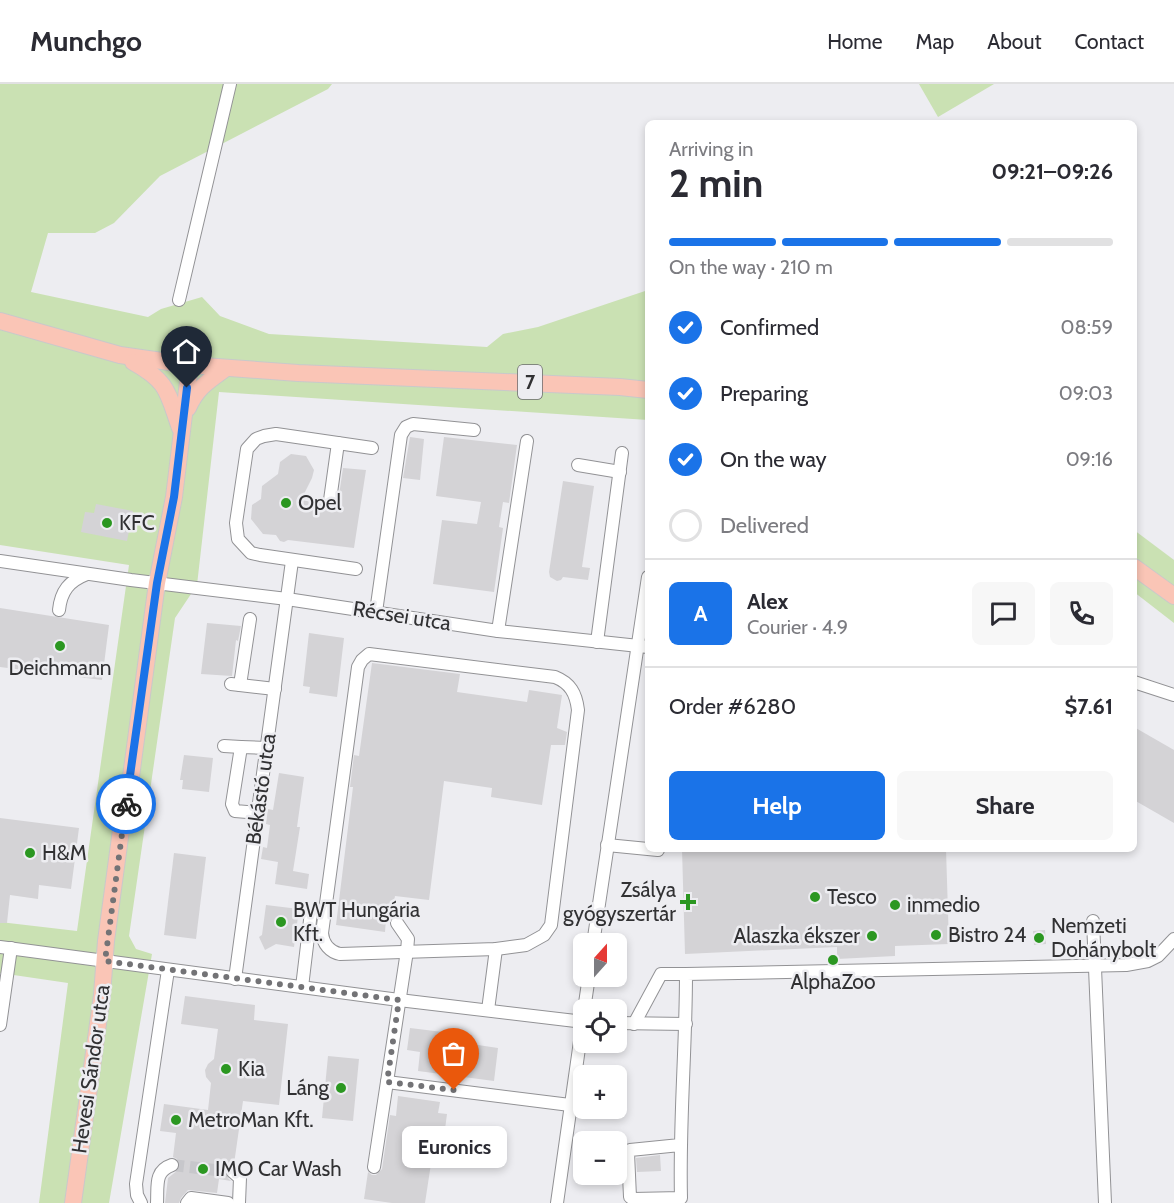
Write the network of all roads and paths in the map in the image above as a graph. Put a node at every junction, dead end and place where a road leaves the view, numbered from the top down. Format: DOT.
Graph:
graph roads {
  1 [pos="230,84"];
  2 [pos="179,300"];
  3 [pos="0,321"];
  4 [pos="120,355"];
  5 [pos="190,365"];
  6 [pos="225,369"];
  7 [pos="645,390"];
  8 [pos="474,430"];
  9 [pos="181,432"];
  10 [pos="527,441"];
  11 [pos="338,443"];
  12 [pos="372,448"];
  13 [pos="622,453"];
  14 [pos="578,465"];
  15 [pos="620,472"];
  16 [pos="330,500"];
  17 [pos="0,561"];
  18 [pos="292,561"];
  19 [pos="356,569"];
  20 [pos="1137,569"];
  21 [pos="88,574"];
  22 [pos="157,583"];
  23 [pos="1174,596"];
  24 [pos="286,598"];
  25 [pos="59,610"];
  26 [pos="376,612"];
  27 [pos="250,619"];
  28 [pos="645,620"];
  29 [pos="498,631"];
  30 [pos="597,642"];
  31 [pos="643,647"];
  32 [pos="1137,683"];
  33 [pos="275,688"];
  34 [pos="1174,695"];
  35 [pos="224,746"];
  36 [pos="241,747"];
  37 [pos="267,748"];
  38 [pos="258,813"];
  39 [pos="607,845"];
  40 [pos="645,849"];
  41 [pos="310,912"];
  42 [pos="1093,921"];
  43 [pos="397,923"];
  44 [pos="595,933"];
  45 [pos="1174,939"];
  46 [pos="5,947"];
  47 [pos="496,949"];
  48 [pos="407,951"];
  49 [pos="105,961"];
  50 [pos="1096,965"];
  51 [pos="168,970"];
  52 [pos="686,974"];
  53 [pos="235,979"];
  54 [pos="302,987"];
  55 [pos="399,1000"];
  56 [pos="488,1010"];
  57 [pos="573,1016"];
  58 [pos="627,1024"];
  59 [pos="634,1024"];
  60 [pos="686,1024"];
  61 [pos="0,1025"];
  62 [pos="578,1053"];
  63 [pos="387,1082"];
  64 [pos="570,1105"];
  65 [pos="680,1145"];
  66 [pos="172,1165"];
  67 [pos="374,1167"];
  68 [pos="233,1172"];
  69 [pos="73,1203"];
  70 [pos="141,1203"];
  71 [pos="157,1203"];
  72 [pos="186,1203"];
  73 [pos="228,1203"];
  74 [pos="239,1203"];
  75 [pos="557,1203"];
  76 [pos="1105,1203"];
  1 -- 2 [label="street"];
  3 -- 4 [label="main road, 7"];
  4 -- 5 [label="main road, 7"];
  4 -- 9 [label="main road"];
  5 -- 6 [label="main road, 7"];
  5 -- 9 [label="main road, Hevesi Sándor utca"];
  6 -- 7 [label="main road, 7"];
  6 -- 9 [label="main road"];
  8 -- 26 [label="street"];
  9 -- 22 [label="main road, Hevesi Sándor utca"];
  10 -- 29 [label="street"];
  11 -- 12 [label="street"];
  11 -- 16 [label="street"];
  11 -- 18 [label="street"];
  13 -- 15 [label="street"];
  14 -- 15 [label="street"];
  15 -- 30 [label="street"];
  17 -- 21 [label="street, Récsei utca"];
  18 -- 19 [label="street"];
  18 -- 24 [label="street, Békástó utca"];
  20 -- 23 [label="main road"];
  21 -- 22 [label="street, Récsei utca"];
  21 -- 25 [label="street"];
  22 -- 24 [label="street, Récsei utca"];
  22 -- 49 [label="main road, Hevesi Sándor utca"];
  24 -- 26 [label="street, Récsei utca"];
  24 -- 33 [label="street, Békástó utca"];
  26 -- 29 [label="street, Récsei utca"];
  27 -- 33 [label="street"];
  28 -- 31 [label="street"];
  29 -- 30 [label="street, Récsei utca"];
  30 -- 31 [label="street, Récsei utca"];
  31 -- 39 [label="street"];
  32 -- 34 [label="street"];
  33 -- 37 [label="street, Békástó utca"];
  35 -- 36 [label="street"];
  36 -- 37 [label="street"];
  36 -- 38 [label="street"];
  37 -- 38 [label="street, Békástó utca"];
  38 -- 53 [label="street, Békástó utca"];
  39 -- 40 [label="street"];
  39 -- 44 [label="street"];
  41 -- 54 [label="street"];
  42 -- 50 [label="street"];
  43 -- 48 [label="street"];
  45 -- 50 [label="street"];
  46 -- 49 [label="street"];
  46 -- 61 [label="street"];
  47 -- 48 [label="street"];
  47 -- 48 [label="street"];
  47 -- 56 [label="street"];
  48 -- 55 [label="street"];
  49 -- 51 [label="street"];
  49 -- 69 [label="main road, Hevesi Sándor utca"];
  50 -- 52 [label="street"];
  50 -- 76 [label="street"];
  51 -- 53 [label="street"];
  51 -- 70 [label="street"];
  52 -- 59 [label="street"];
  52 -- 60 [label="street"];
  53 -- 54 [label="street"];
  54 -- 55 [label="street"];
  55 -- 56 [label="street"];
  55 -- 63 [label="street"];
  56 -- 57 [label="street"];
  58 -- 59 [label="street"];
  59 -- 60 [label="street"];
  60 -- 65 [label="street"];
  62 -- 64 [label="street"];
  63 -- 64 [label="street"];
  63 -- 67 [label="street"];
  64 -- 75 [label="street"];
  65 -- 65 [label="street"];
  66 -- 71 [label="street"];
  68 -- 74 [label="street"];
  72 -- 73 [label="street"];
}
